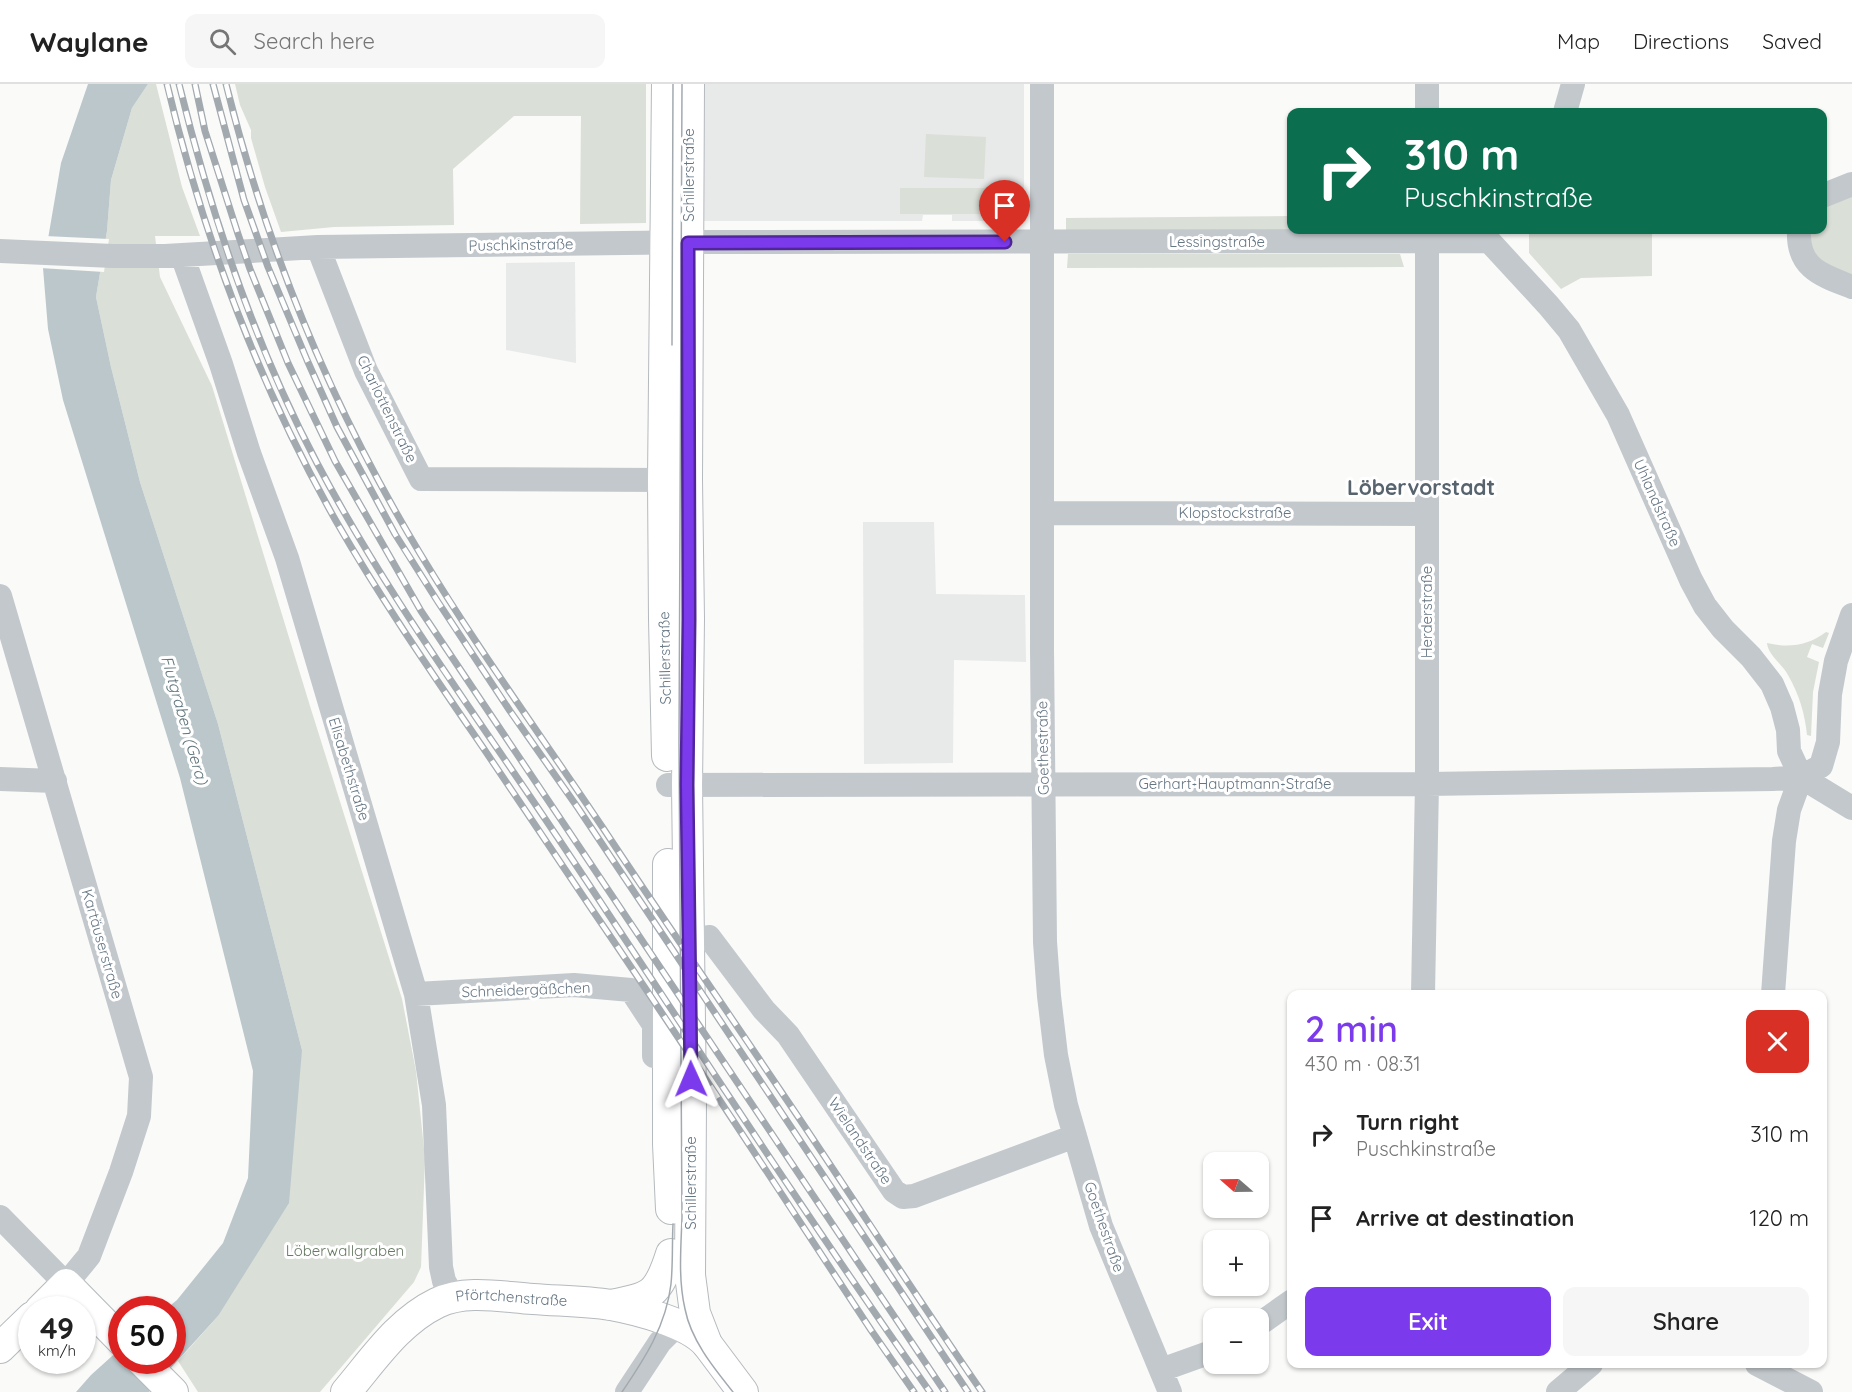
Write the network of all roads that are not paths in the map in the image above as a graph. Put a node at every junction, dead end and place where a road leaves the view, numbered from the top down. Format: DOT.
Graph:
graph roads {
  1 [pos="667,84"];
  2 [pos="689,84"];
  3 [pos="1042,84"];
  4 [pos="1427,84"];
  5 [pos="1573,84"];
  6 [pos="1427,108"];
  7 [pos="1566,108"];
  8 [pos="1852,184"];
  9 [pos="1827,194"];
  10 [pos="1799,234"];
  11 [pos="1493,235"];
  12 [pos="1427,236"];
  13 [pos="1042,241"];
  14 [pos="677,243"];
  15 [pos="318,247"];
  16 [pos="0,251"];
  17 [pos="182,255"];
  18 [pos="1852,287"];
  19 [pos="663,480"];
  20 [pos="1043,513"];
  21 [pos="1427,513"];
  22 [pos="0,596"];
  23 [pos="1852,615"];
  24 [pos="1801,777"];
  25 [pos="0,778"];
  26 [pos="55,781"];
  27 [pos="1044,784"];
  28 [pos="1427,784"];
  29 [pos="677,785"];
  30 [pos="1852,808"];
  31 [pos="709,937"];
  32 [pos="1423,990"];
  33 [pos="1773,990"];
  34 [pos="416,994"];
  35 [pos="654,1025"];
  36 [pos="668,1123"];
  37 [pos="1075,1136"];
  38 [pos="0,1217"];
  39 [pos="680,1264"];
  40 [pos="66,1284"];
  41 [pos="54,1296"];
  42 [pos="453,1297"];
  43 [pos="611,1305"];
  44 [pos="1287,1305"];
  45 [pos="1269,1317"];
  46 [pos="108,1328"];
  47 [pos="18,1330"];
  48 [pos="694,1341"];
  49 [pos="0,1347"];
  50 [pos="1203,1355"];
  51 [pos="1586,1368"];
  52 [pos="1765,1368"];
  53 [pos="1161,1370"];
  54 [pos="155,1374"];
  55 [pos="173,1392"];
  56 [pos="346,1392"];
  57 [pos="627,1392"];
  58 [pos="743,1392"];
  59 [pos="1170,1392"];
  60 [pos="1558,1392"];
  61 [pos="1811,1392"];
  1 -- 14 [label="main road, Schillerstraße"];
  2 -- 14 [label="main road, Schillerstraße"];
  3 -- 13 [label="street, Goethestraße"];
  4 -- 6 [label="street"];
  5 -- 7 [label="street"];
  8 -- 9 [label="street"];
  10 -- 18 [label="street"];
  11 -- 12 [label="street, Lessingstraße"];
  11 -- 24 [label="street, Uhlandstraße"];
  12 -- 13 [label="street, Lessingstraße"];
  12 -- 21 [label="street, Herderstraße"];
  13 -- 14 [label="street, Puschkinstraße"];
  13 -- 20 [label="street, Goethestraße"];
  14 -- 15 [label="street, Puschkinstraße"];
  14 -- 19 [label="main road, Schillerstraße"];
  14 -- 29 [label="main road, Schillerstraße"];
  15 -- 17 [label="street, Puschkinstraße"];
  15 -- 19 [label="street, Charlottenstraße"];
  16 -- 17 [label="street, Puschkinstraße"];
  17 -- 34 [label="street, Elisabethstraße"];
  19 -- 29 [label="main road, Schillerstraße"];
  20 -- 21 [label="street, Klopstockstraße"];
  20 -- 27 [label="street, Goethestraße"];
  21 -- 28 [label="street, Herderstraße"];
  22 -- 26 [label="street, Kartäuserstraße"];
  23 -- 24 [label="street"];
  24 -- 28 [label="street, Gerhart-Hauptmann-Straße"];
  24 -- 30 [label="street"];
  24 -- 33 [label="street"];
  25 -- 26 [label="street"];
  26 -- 40 [label="street, Kartäuserstraße"];
  27 -- 28 [label="street, Gerhart-Hauptmann-Straße"];
  27 -- 29 [label="street, Gerhart-Hauptmann-Straße"];
  27 -- 37 [label="street, Goethestraße"];
  28 -- 32 [label="street, Herderstraße"];
  29 -- 36 [label="main road, Schillerstraße"];
  29 -- 39 [label="main road, Schillerstraße"];
  31 -- 37 [label="street, Wielandstraße"];
  34 -- 35 [label="street, Schneidergäßchen"];
  34 -- 42 [label="street, Elisabethstraße"];
  35 -- 36 [label="street, Schillerstraße"];
  36 -- 39 [label="main road, Schillerstraße"];
  37 -- 53 [label="street, Goethestraße"];
  38 -- 40 [label="street"];
  39 -- 43 [label="main road"];
  39 -- 48 [label="main road"];
  40 -- 41 [label="main road"];
  40 -- 46 [label="main road"];
  42 -- 43 [label="main road, Pförtchenstraße"];
  42 -- 56 [label="main road, Pförtchenstraße"];
  43 -- 48 [label="main road, Pförtchenstraße"];
  44 -- 45 [label="street"];
  47 -- 49 [label="main road"];
  48 -- 57 [label="street"];
  48 -- 58 [label="main road"];
  50 -- 53 [label="street"];
  51 -- 60 [label="street"];
  52 -- 61 [label="street"];
  53 -- 59 [label="street, Goethestraße"];
  54 -- 55 [label="main road"];
}
